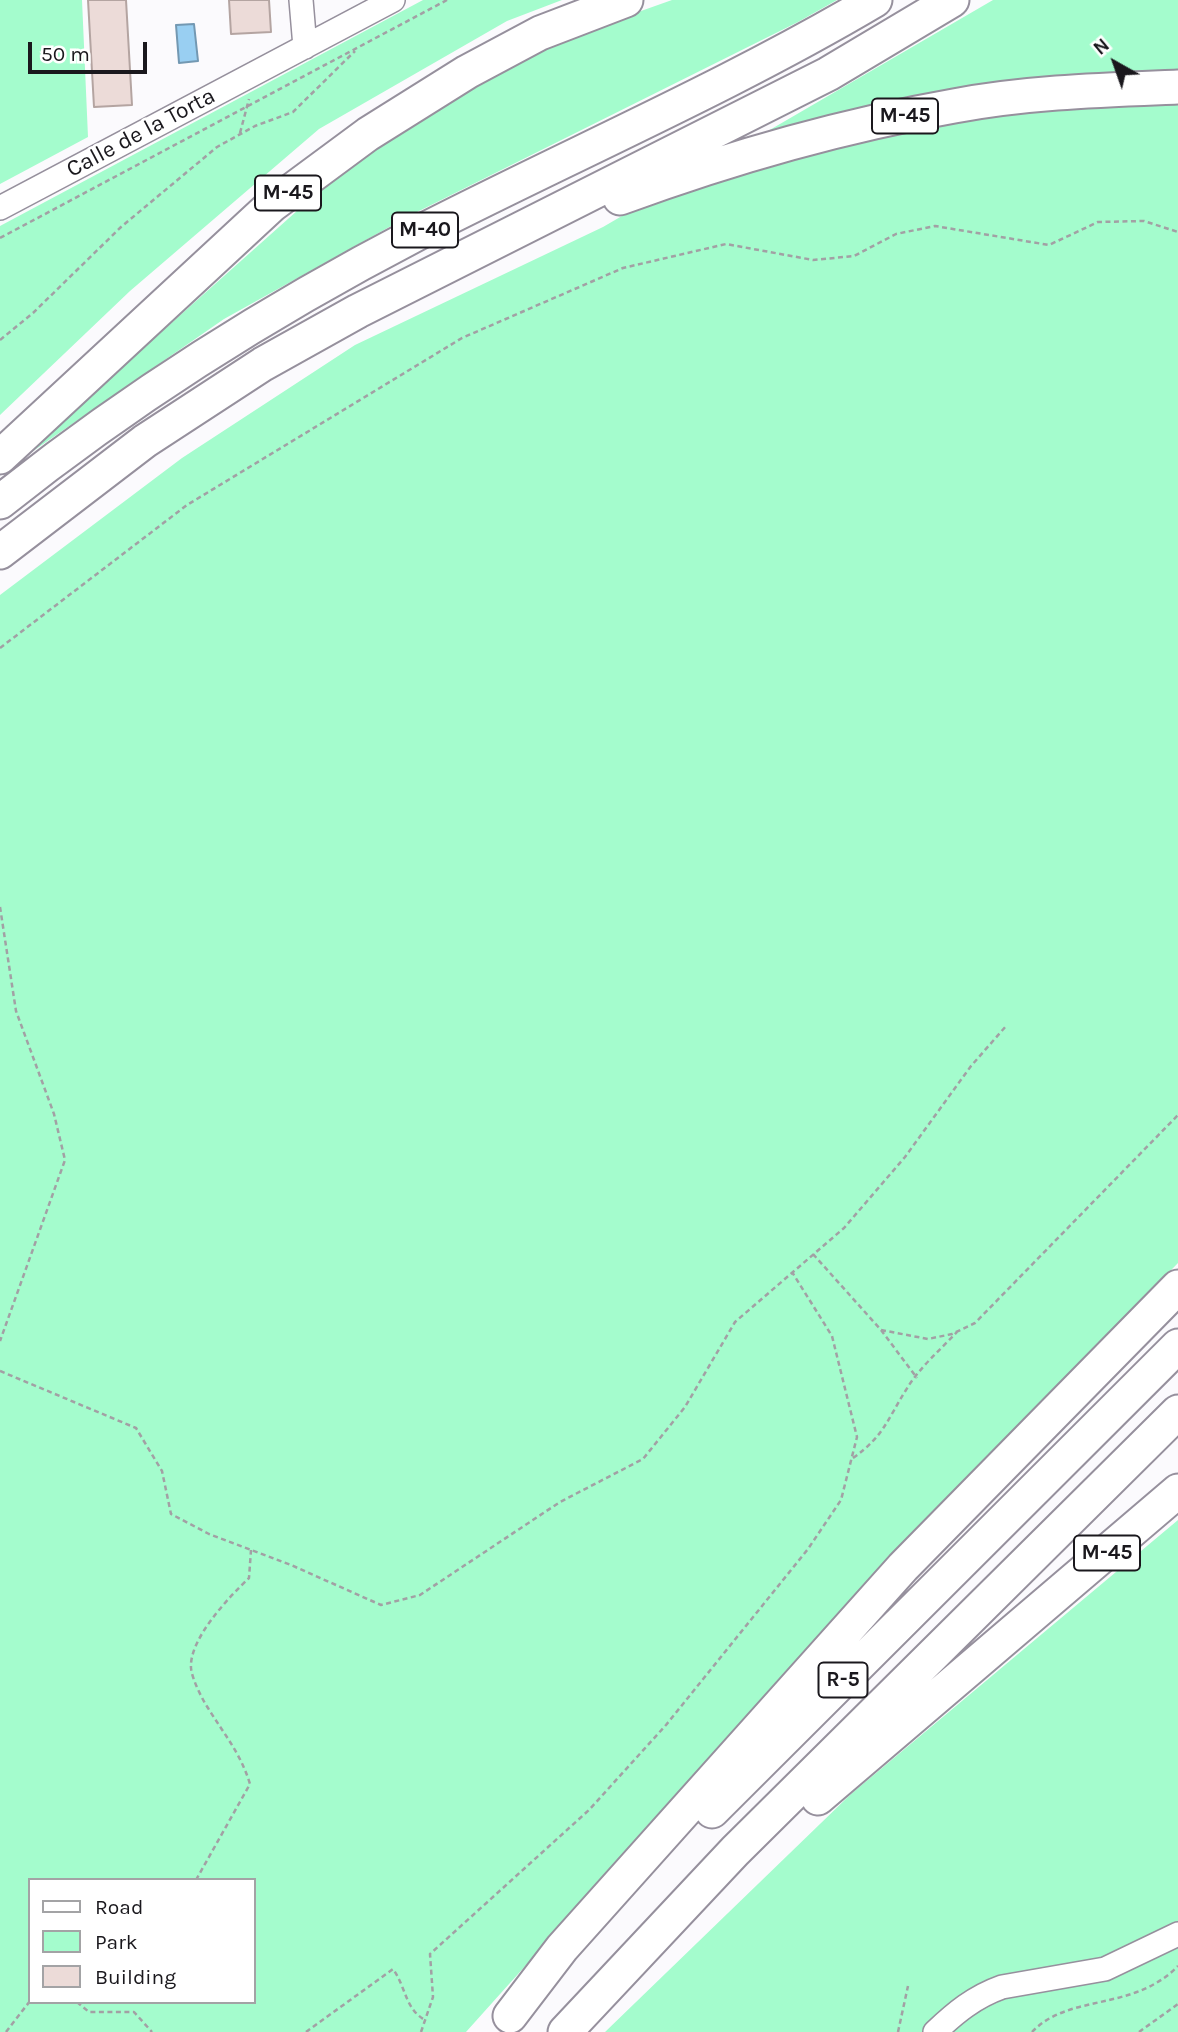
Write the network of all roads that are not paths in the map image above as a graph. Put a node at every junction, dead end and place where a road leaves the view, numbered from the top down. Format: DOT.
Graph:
graph roads {
  1 [pos="301,0"];
  2 [pos="393,0"];
  3 [pos="626,0"];
  4 [pos="875,0"];
  5 [pos="952,0"];
  6 [pos="304,47"];
  7 [pos="1178,86"];
  8 [pos="1132,89"];
  9 [pos="1178,92"];
  10 [pos="0,208"];
  11 [pos="358,311"];
  12 [pos="0,457"];
  13 [pos="0,502"];
  14 [pos="0,552"];
  15 [pos="1178,1287"];
  16 [pos="1178,1346"];
  17 [pos="1178,1412"];
  18 [pos="1178,1472"];
  19 [pos="1178,1490"];
  20 [pos="1033,1612"];
  21 [pos="1178,1934"];
  22 [pos="503,2024"];
  23 [pos="565,2032"];
  24 [pos="576,2032"];
  25 [pos="935,2032"];
  1 -- 6 [label="street"];
  2 -- 6 [label="street, Calle de la Torta"];
  3 -- 12 [label="highway, M-45"];
  4 -- 13 [label="highway, M-40"];
  5 -- 11 [label="highway, M-40"];
  6 -- 10 [label="street, Calle de la Torta"];
  7 -- 8 [label="highway, M-45"];
  8 -- 9 [label="highway"];
  8 -- 11 [label="highway, M-45"];
  11 -- 14 [label="highway, M-40"];
  15 -- 22 [label="highway"];
  16 -- 22 [label="highway, R-5"];
  17 -- 23 [label="highway, R-5"];
  18 -- 20 [label="highway"];
  19 -- 20 [label="highway, M-45"];
  20 -- 24 [label="highway"];
  21 -- 25 [label="street"];
}
